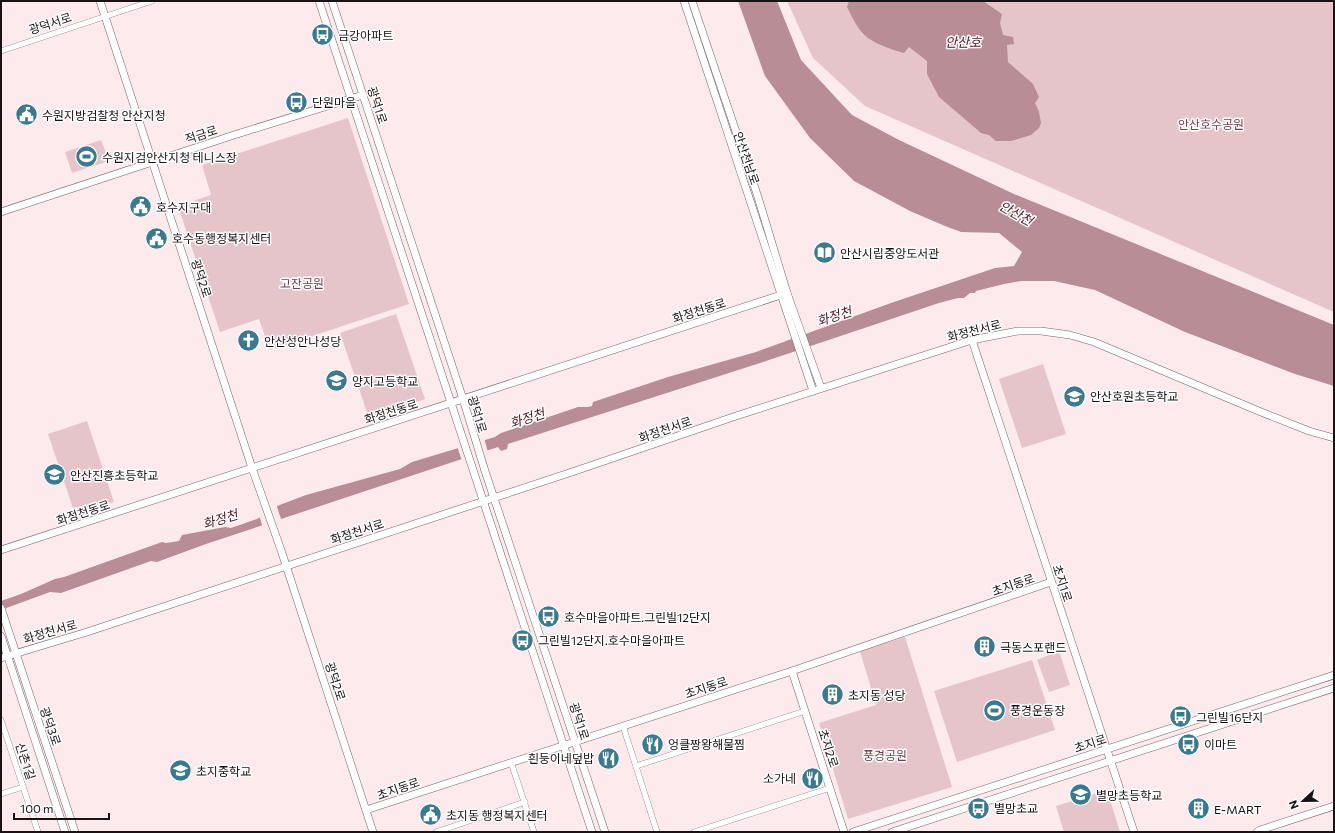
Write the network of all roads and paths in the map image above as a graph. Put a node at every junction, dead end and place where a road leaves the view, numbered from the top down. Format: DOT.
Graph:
graph roads {
  1 [pos="100,1"];
  2 [pos="152,1"];
  3 [pos="319,1"];
  4 [pos="332,1"];
  5 [pos="684,1"];
  6 [pos="692,1"];
  7 [pos="105,16"];
  8 [pos="1,51"];
  9 [pos="362,95"];
  10 [pos="351,99"];
  11 [pos="152,161"];
  12 [pos="1,212"];
  13 [pos="784,294"];
  14 [pos="972,340"];
  15 [pos="817,390"];
  16 [pos="463,399"];
  17 [pos="451,403"];
  18 [pos="1334,438"];
  19 [pos="252,468"];
  20 [pos="494,497"];
  21 [pos="482,501"];
  22 [pos="1,550"];
  23 [pos="286,566"];
  24 [pos="1052,582"];
  25 [pos="1,608"];
  26 [pos="1,636"];
  27 [pos="15,653"];
  28 [pos="4,657"];
  29 [pos="792,671"];
  30 [pos="1334,675"];
  31 [pos="1334,688"];
  32 [pos="805,711"];
  33 [pos="1,720"];
  34 [pos="623,726"];
  35 [pos="576,742"];
  36 [pos="563,746"];
  37 [pos="1106,749"];
  38 [pos="1110,761"];
  39 [pos="511,762"];
  40 [pos="636,766"];
  41 [pos="23,787"];
  42 [pos="830,788"];
  43 [pos="1,794"];
  44 [pos="525,802"];
  45 [pos="1334,806"];
  46 [pos="366,810"];
  47 [pos="38,832"];
  48 [pos="65,832"];
  49 [pos="75,832"];
  50 [pos="373,832"];
  51 [pos="436,832"];
  52 [pos="534,832"];
  53 [pos="592,832"];
  54 [pos="605,832"];
  55 [pos="657,832"];
  56 [pos="694,832"];
  57 [pos="844,832"];
  58 [pos="853,832"];
  59 [pos="892,832"];
  60 [pos="1134,832"];
  61 [pos="1257,832"];
  1 -- 7 [label="street, 광덕2로"];
  2 -- 7 [label="street, 광덕서로"];
  3 -- 10 [label="street, 광덕1로"];
  4 -- 9 [label="street, 광덕1로"];
  5 -- 13 [label="street, 안산천남로"];
  6 -- 13 [label="street, 안산천남로"];
  7 -- 8 [label="street, 광덕서로"];
  7 -- 11 [label="street, 광덕2로"];
  9 -- 10 [label="street, 적금로"];
  9 -- 16 [label="street, 광덕1로"];
  10 -- 11 [label="street, 적금로"];
  10 -- 17 [label="street, 광덕1로"];
  11 -- 12 [label="street, 적금로"];
  11 -- 19 [label="street, 광덕2로"];
  13 -- 15 [label="street, 안산천남로"];
  13 -- 16 [label="street, 화정천동로"];
  14 -- 15 [label="street, 화정천서로"];
  14 -- 18 [label="street, 화정천서로"];
  14 -- 24 [label="street, 초지1로"];
  15 -- 20 [label="street, 화정천서로"];
  16 -- 17 [label="street, 화정천동로"];
  16 -- 20 [label="street, 광덕1로"];
  17 -- 19 [label="street, 화정천동로"];
  17 -- 21 [label="street, 광덕1로"];
  19 -- 22 [label="street, 화정천동로"];
  19 -- 23 [label="street, 광덕2로"];
  20 -- 21 [label="street, 화정천서로"];
  20 -- 35 [label="street, 광덕1로"];
  21 -- 23 [label="street, 화정천서로"];
  21 -- 36 [label="street, 광덕1로"];
  23 -- 27 [label="street, 화정천서로"];
  23 -- 46 [label="street, 광덕2로"];
  24 -- 29 [label="street, 초지동로"];
  24 -- 37 [label="street, 초지1로"];
  25 -- 27 [label="street, 광덕3로"];
  26 -- 28 [label="street, 광덕3로"];
  27 -- 28 [label="street, 화정천서로"];
  27 -- 49 [label="street, 광덕3로"];
  28 -- 48 [label="street, 광덕3로"];
  29 -- 32 [label="street, 초지2로"];
  29 -- 34 [label="street, 초지동로"];
  30 -- 37 [label="street, 초지로"];
  31 -- 38 [label="street, 초지로"];
  32 -- 40 [label="street"];
  32 -- 42 [label="street, 초지2로"];
  33 -- 41 [label="street, 신촌1길"];
  34 -- 35 [label="street, 초지동로"];
  34 -- 40 [label="street"];
  35 -- 36 [label="street, 초지동로"];
  35 -- 54 [label="street, 광덕1로"];
  36 -- 39 [label="street, 초지동로"];
  36 -- 53 [label="street, 광덕1로"];
  37 -- 38 [label="street, 초지1로"];
  37 -- 58 [label="street, 초지로"];
  38 -- 59 [label="street, 초지로"];
  38 -- 60 [label="street, 초지1로"];
  39 -- 44 [label="street"];
  39 -- 46 [label="street, 초지동로"];
  40 -- 55 [label="street"];
  41 -- 43 [label="street"];
  41 -- 47 [label="street, 신촌1길"];
  42 -- 56 [label="street"];
  42 -- 57 [label="street, 초지2로"];
  44 -- 51 [label="street"];
  44 -- 52 [label="street"];
  45 -- 61 [label="street"];
  46 -- 50 [label="street, 광덕2로"];
}
